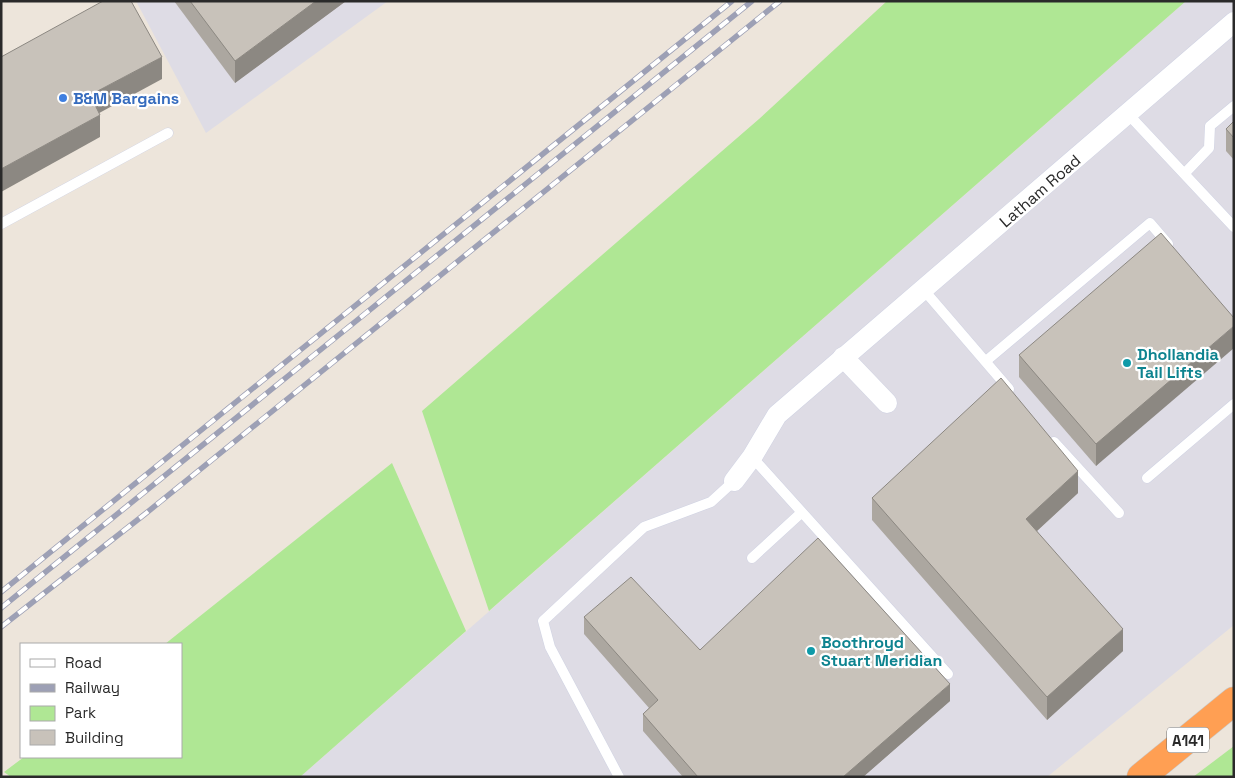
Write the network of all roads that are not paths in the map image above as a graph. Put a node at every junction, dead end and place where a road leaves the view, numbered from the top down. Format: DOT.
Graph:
graph roads {
  1 [pos="1234,22"];
  2 [pos="1234,106"];
  3 [pos="1128,114"];
  4 [pos="168,133"];
  5 [pos="1184,173"];
  6 [pos="1,224"];
  7 [pos="1234,227"];
  8 [pos="1175,253"];
  9 [pos="924,289"];
  10 [pos="843,357"];
  11 [pos="986,362"];
  12 [pos="1017,399"];
  13 [pos="888,403"];
  14 [pos="1234,404"];
  15 [pos="1046,433"];
  16 [pos="752,457"];
  17 [pos="1147,478"];
  18 [pos="734,481"];
  19 [pos="801,513"];
  20 [pos="1119,513"];
  21 [pos="752,558"];
  22 [pos="948,674"];
  23 [pos="1234,701"];
  24 [pos="619,777"];
  25 [pos="1141,777"];
  1 -- 3 [label="street, Latham Road"];
  2 -- 5 [label="lane"];
  3 -- 5 [label="lane"];
  3 -- 9 [label="street, Latham Road"];
  4 -- 6 [label="lane"];
  5 -- 7 [label="lane"];
  8 -- 11 [label="lane"];
  9 -- 10 [label="street, Latham Road"];
  9 -- 11 [label="lane"];
  10 -- 13 [label="street"];
  10 -- 16 [label="street, Latham Road"];
  11 -- 12 [label="lane"];
  14 -- 17 [label="lane"];
  15 -- 20 [label="lane"];
  16 -- 18 [label="street, Latham Road"];
  16 -- 19 [label="lane"];
  18 -- 24 [label="lane"];
  19 -- 21 [label="lane"];
  19 -- 22 [label="lane"];
  23 -- 25 [label="highway, A141"];
}
